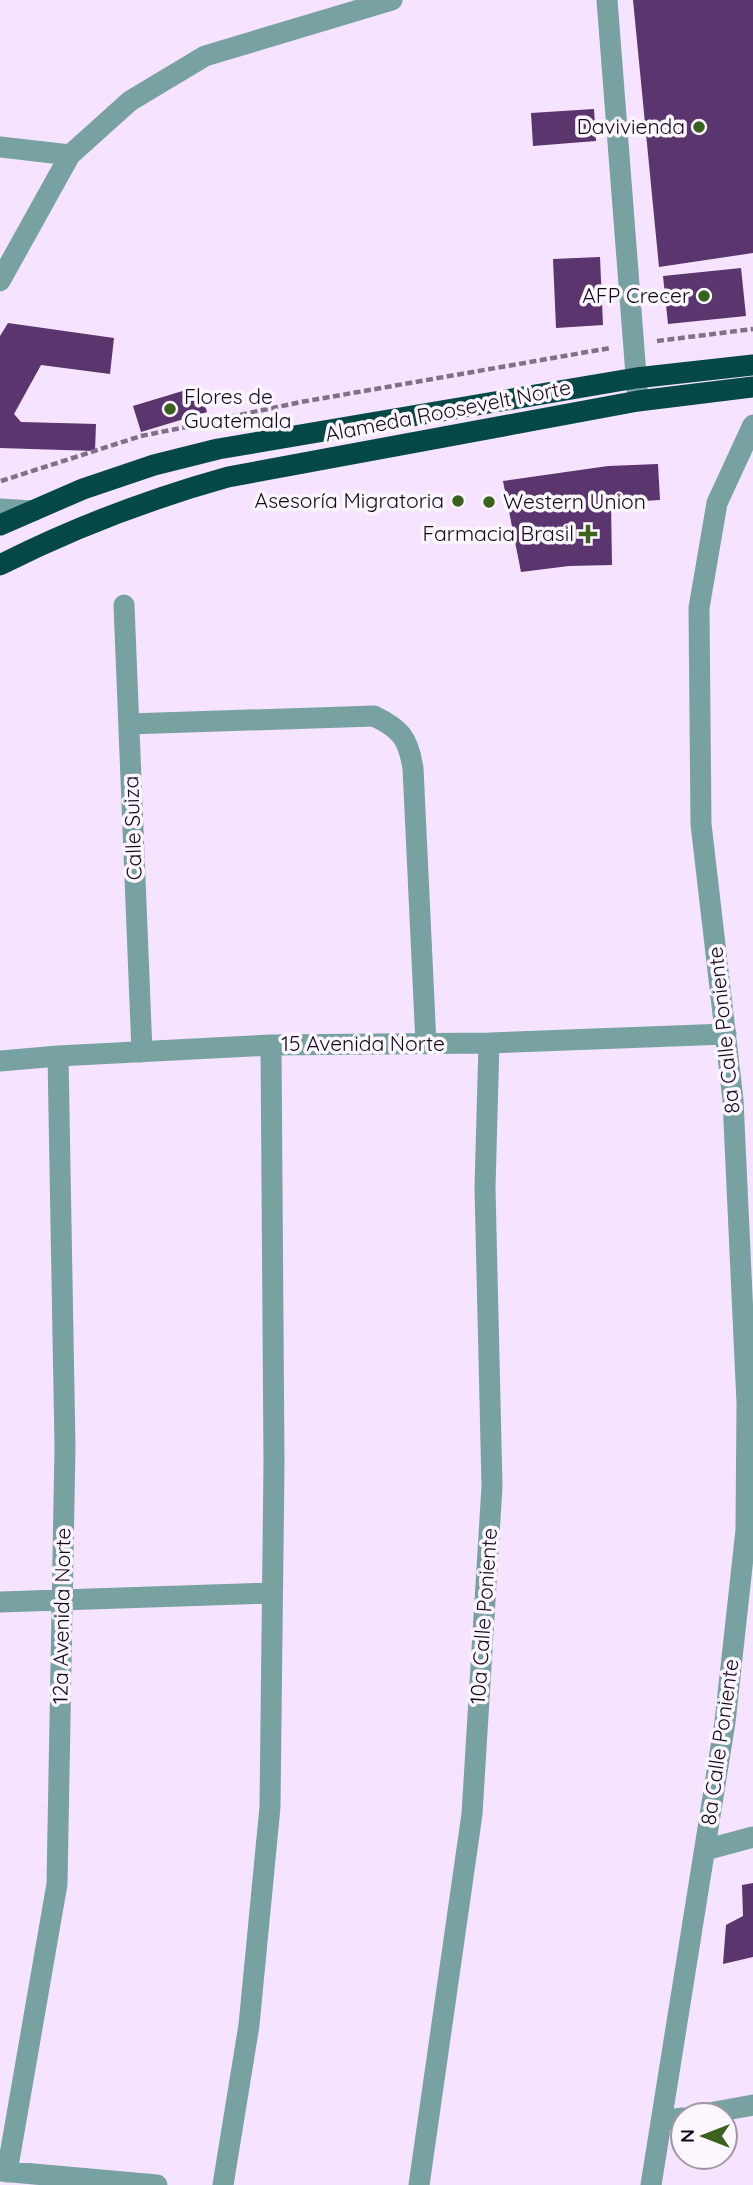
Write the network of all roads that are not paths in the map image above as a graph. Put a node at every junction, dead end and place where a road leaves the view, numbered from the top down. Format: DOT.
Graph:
graph roads {
  1 [pos="393,0"];
  2 [pos="607,0"];
  3 [pos="0,147"];
  4 [pos="71,155"];
  5 [pos="0,281"];
  6 [pos="753,365"];
  7 [pos="636,378"];
  8 [pos="753,387"];
  9 [pos="638,401"];
  10 [pos="753,425"];
  11 [pos="0,509"];
  12 [pos="33,511"];
  13 [pos="0,525"];
  14 [pos="0,565"];
  15 [pos="124,605"];
  16 [pos="129,724"];
  17 [pos="726,1034"];
  18 [pos="489,1043"];
  19 [pos="426,1044"];
  20 [pos="271,1045"];
  21 [pos="142,1052"];
  22 [pos="58,1056"];
  23 [pos="0,1061"];
  24 [pos="743,1099"];
  25 [pos="272,1593"];
  26 [pos="62,1599"];
  27 [pos="0,1602"];
  28 [pos="753,1837"];
  29 [pos="705,1850"];
  30 [pos="669,2120"];
  31 [pos="662,2121"];
  32 [pos="4,2172"];
  33 [pos="157,2185"];
  34 [pos="223,2185"];
  35 [pos="419,2185"];
  36 [pos="651,2185"];
  1 -- 4 [label="street"];
  2 -- 7 [label="street"];
  3 -- 4 [label="street"];
  4 -- 5 [label="street"];
  6 -- 7 [label="highway, Alameda Roosevelt Norte"];
  7 -- 9 [label="street"];
  7 -- 12 [label="highway, Alameda Roosevelt Norte"];
  8 -- 9 [label="highway, Alameda Roosevelt Norte"];
  9 -- 14 [label="highway, Alameda Roosevelt Norte"];
  10 -- 17 [label="street, 8a Calle Poniente"];
  11 -- 12 [label="street"];
  12 -- 13 [label="highway, Alameda Roosevelt Norte"];
  15 -- 16 [label="street, Calle Suiza"];
  16 -- 19 [label="street"];
  16 -- 21 [label="street, Calle Suiza"];
  17 -- 18 [label="street, 15 Avenida Norte"];
  17 -- 24 [label="street, 8a Calle Poniente"];
  18 -- 19 [label="street, 15 Avenida Norte"];
  18 -- 35 [label="street, 10a Calle Poniente"];
  19 -- 20 [label="street, 15 Avenida Norte"];
  20 -- 21 [label="street, 15 Avenida Norte"];
  20 -- 25 [label="street"];
  21 -- 22 [label="street, 15 Avenida Norte"];
  22 -- 23 [label="street, 15 Avenida Norte"];
  22 -- 26 [label="street, 12a Avenida Norte"];
  24 -- 29 [label="street, 8a Calle Poniente"];
  25 -- 26 [label="street"];
  25 -- 34 [label="street"];
  26 -- 27 [label="street"];
  26 -- 32 [label="street, 12a Avenida Norte"];
  28 -- 29 [label="street"];
  29 -- 31 [label="street, 8a Calle Poniente"];
  30 -- 31 [label="street"];
  31 -- 36 [label="street, 8a Calle Poniente"];
  32 -- 33 [label="street"];
}
